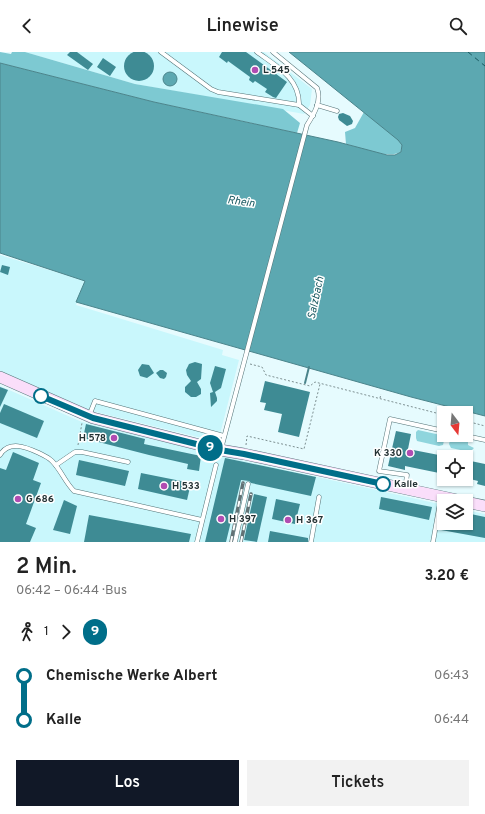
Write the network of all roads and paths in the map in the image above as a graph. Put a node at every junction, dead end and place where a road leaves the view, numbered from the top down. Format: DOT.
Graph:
graph roads {
  1 [pos="161,52"];
  2 [pos="257,52"];
  3 [pos="273,52"];
  4 [pos="299,105"];
  5 [pos="317,105"];
  6 [pos="337,111"];
  7 [pos="314,116"];
  8 [pos="244,363"];
  9 [pos="0,377"];
  10 [pos="320,384"];
  11 [pos="381,394"];
  12 [pos="379,399"];
  13 [pos="437,413"];
  14 [pos="86,419"];
  15 [pos="473,423"];
  16 [pos="485,426"];
  17 [pos="437,429"];
  18 [pos="224,436"];
  19 [pos="473,437"];
  20 [pos="485,440"];
  21 [pos="220,450"];
  22 [pos="79,452"];
  23 [pos="244,454"];
  24 [pos="0,455"];
  25 [pos="128,462"];
  26 [pos="56,465"];
  27 [pos="216,465"];
  28 [pos="248,484"];
  29 [pos="405,489"];
  30 [pos="437,496"];
  31 [pos="319,497"];
  32 [pos="473,503"];
  33 [pos="485,506"];
  34 [pos="202,520"];
  35 [pos="437,520"];
  36 [pos="197,542"];
  37 [pos="235,542"];
  38 [pos="311,542"];
  39 [pos="433,542"];
  1 -- 4 [label="lane"];
  2 -- 4 [label="lane"];
  3 -- 5 [label="lane"];
  4 -- 7 [label="lane"];
  5 -- 6 [label="lane"];
  5 -- 7 [label="lane"];
  7 -- 8 [label="lane"];
  8 -- 10 [label="path"];
  8 -- 18 [label="lane"];
  9 -- 14 [label="street"];
  10 -- 12 [label="path"];
  10 -- 23 [label="path"];
  11 -- 12 [label="path"];
  12 -- 13 [label="path"];
  14 -- 18 [label="lane"];
  14 -- 21 [label="street"];
  14 -- 22 [label="path"];
  15 -- 16 [label="path"];
  17 -- 29 [label="lane"];
  18 -- 21 [label="lane"];
  19 -- 20 [label="lane"];
  21 -- 23 [label="street"];
  22 -- 25 [label="lane"];
  22 -- 26 [label="lane"];
  23 -- 29 [label="street"];
  24 -- 26 [label="lane"];
  26 -- 34 [label="lane"];
  27 -- 34 [label="lane"];
  28 -- 37 [label="lane"];
  29 -- 30 [label="street"];
  31 -- 38 [label="lane"];
  32 -- 33 [label="street"];
  34 -- 36 [label="lane"];
  35 -- 39 [label="lane"];
}
